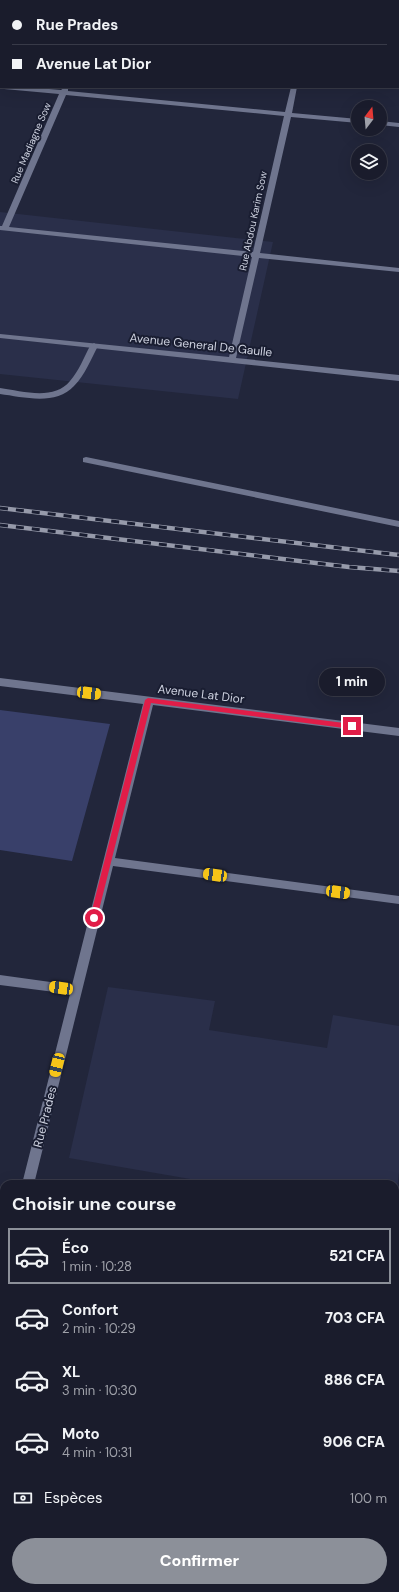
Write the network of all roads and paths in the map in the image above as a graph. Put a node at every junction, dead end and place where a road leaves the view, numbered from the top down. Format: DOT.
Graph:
graph roads {
  1 [pos="24,88"];
  2 [pos="294,88"];
  3 [pos="64,90"];
  4 [pos="287,115"];
  5 [pos="351,120"];
  6 [pos="387,124"];
  7 [pos="399,125"];
  8 [pos="3,228"];
  9 [pos="256,256"];
  10 [pos="399,270"];
  11 [pos="0,336"];
  12 [pos="94,346"];
  13 [pos="232,360"];
  14 [pos="399,378"];
  15 [pos="0,391"];
  16 [pos="86,460"];
  17 [pos="399,524"];
  18 [pos="0,682"];
  19 [pos="148,700"];
  20 [pos="399,732"];
  21 [pos="108,860"];
  22 [pos="399,900"];
  23 [pos="0,980"];
  24 [pos="76,990"];
  25 [pos="29,1180"];
  1 -- 3 [label="street"];
  2 -- 4 [label="street, Rue Abdou Karim Sow"];
  3 -- 4 [label="street"];
  3 -- 8 [label="street, Rue Madiagne Sow"];
  4 -- 5 [label="street"];
  4 -- 9 [label="street, Rue Abdou Karim Sow"];
  6 -- 7 [label="street"];
  8 -- 9 [label="street"];
  9 -- 10 [label="street"];
  9 -- 13 [label="street, Rue Abdou Karim Sow"];
  11 -- 12 [label="street, Avenue General De Gaulle"];
  12 -- 13 [label="street, Avenue General De Gaulle"];
  12 -- 15 [label="street"];
  13 -- 14 [label="street, Avenue General De Gaulle"];
  16 -- 17 [label="street"];
  18 -- 19 [label="street, Avenue Lat Dior"];
  19 -- 20 [label="street, Avenue Lat Dior"];
  19 -- 21 [label="street, Rue Prades"];
  21 -- 22 [label="street"];
  21 -- 24 [label="street, Rue Prades"];
  23 -- 24 [label="street"];
  24 -- 25 [label="street, Rue Prades"];
}
